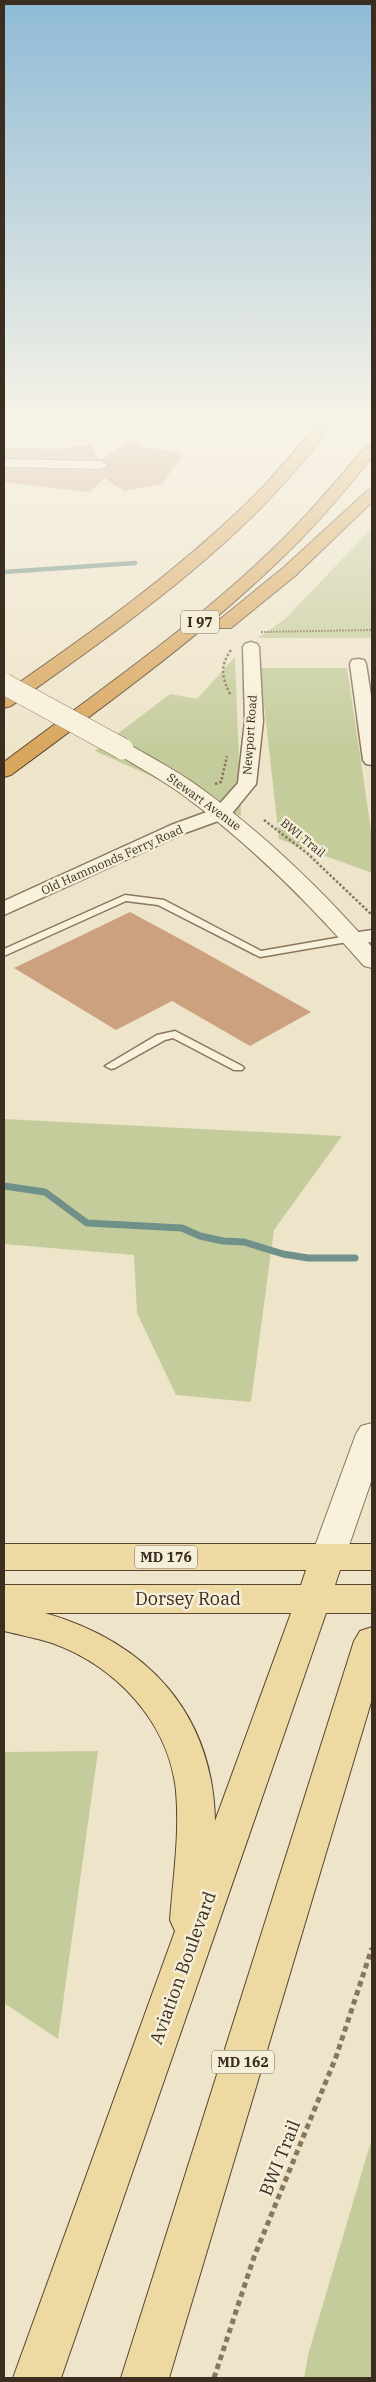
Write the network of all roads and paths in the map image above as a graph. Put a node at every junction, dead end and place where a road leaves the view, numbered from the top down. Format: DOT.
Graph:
graph roads {
  1 [pos="227,528"];
  2 [pos="302,528"];
  3 [pos="336,528"];
  4 [pos="210,636"];
  5 [pos="251,647"];
  6 [pos="358,664"];
  7 [pos="150,682"];
  8 [pos="4,684"];
  9 [pos="4,702"];
  10 [pos="372,760"];
  11 [pos="4,771"];
  12 [pos="214,784"];
  13 [pos="228,806"];
  14 [pos="4,909"];
  15 [pos="372,915"];
  16 [pos="363,937"];
  17 [pos="4,953"];
  18 [pos="372,961"];
  19 [pos="112,1066"];
  20 [pos="238,1068"];
  21 [pos="372,1434"];
  22 [pos="4,1557"];
  23 [pos="328,1557"];
  24 [pos="372,1557"];
  25 [pos="4,1599"];
  26 [pos="314,1599"];
  27 [pos="372,1599"];
  28 [pos="4,1617"];
  29 [pos="372,1640"];
  30 [pos="372,1948"];
  31 [pos="189,1951"];
  32 [pos="37,2378"];
  33 [pos="145,2378"];
  34 [pos="214,2378"];
  1 -- 9 [label="highway"];
  2 -- 11 [label="highway, I 97"];
  3 -- 4 [label="highway"];
  5 -- 13 [label="street, Newport Road"];
  6 -- 10 [label="street"];
  7 -- 11 [label="highway"];
  8 -- 13 [label="street, Stewart Avenue, bridge"];
  12 -- 13 [label="path, BWI Trail"];
  13 -- 14 [label="street, Old Hammonds Ferry Road"];
  13 -- 15 [label="path, BWI Trail"];
  13 -- 16 [label="street, Stewart Avenue"];
  16 -- 17 [label="lane"];
  16 -- 18 [label="street, Stewart Avenue"];
  19 -- 20 [label="lane"];
  21 -- 23 [label="street"];
  22 -- 23 [label="main road, MD 176"];
  23 -- 24 [label="main road, MD 176"];
  23 -- 26 [label="main road, Aviation Boulevard"];
  25 -- 26 [label="main road, Dorsey Road"];
  26 -- 27 [label="main road, Dorsey Road"];
  26 -- 31 [label="main road, Aviation Boulevard"];
  28 -- 31 [label="main road"];
  29 -- 33 [label="main road, MD 162"];
  30 -- 34 [label="path, BWI Trail"];
  31 -- 32 [label="main road, Aviation Boulevard"];
}
